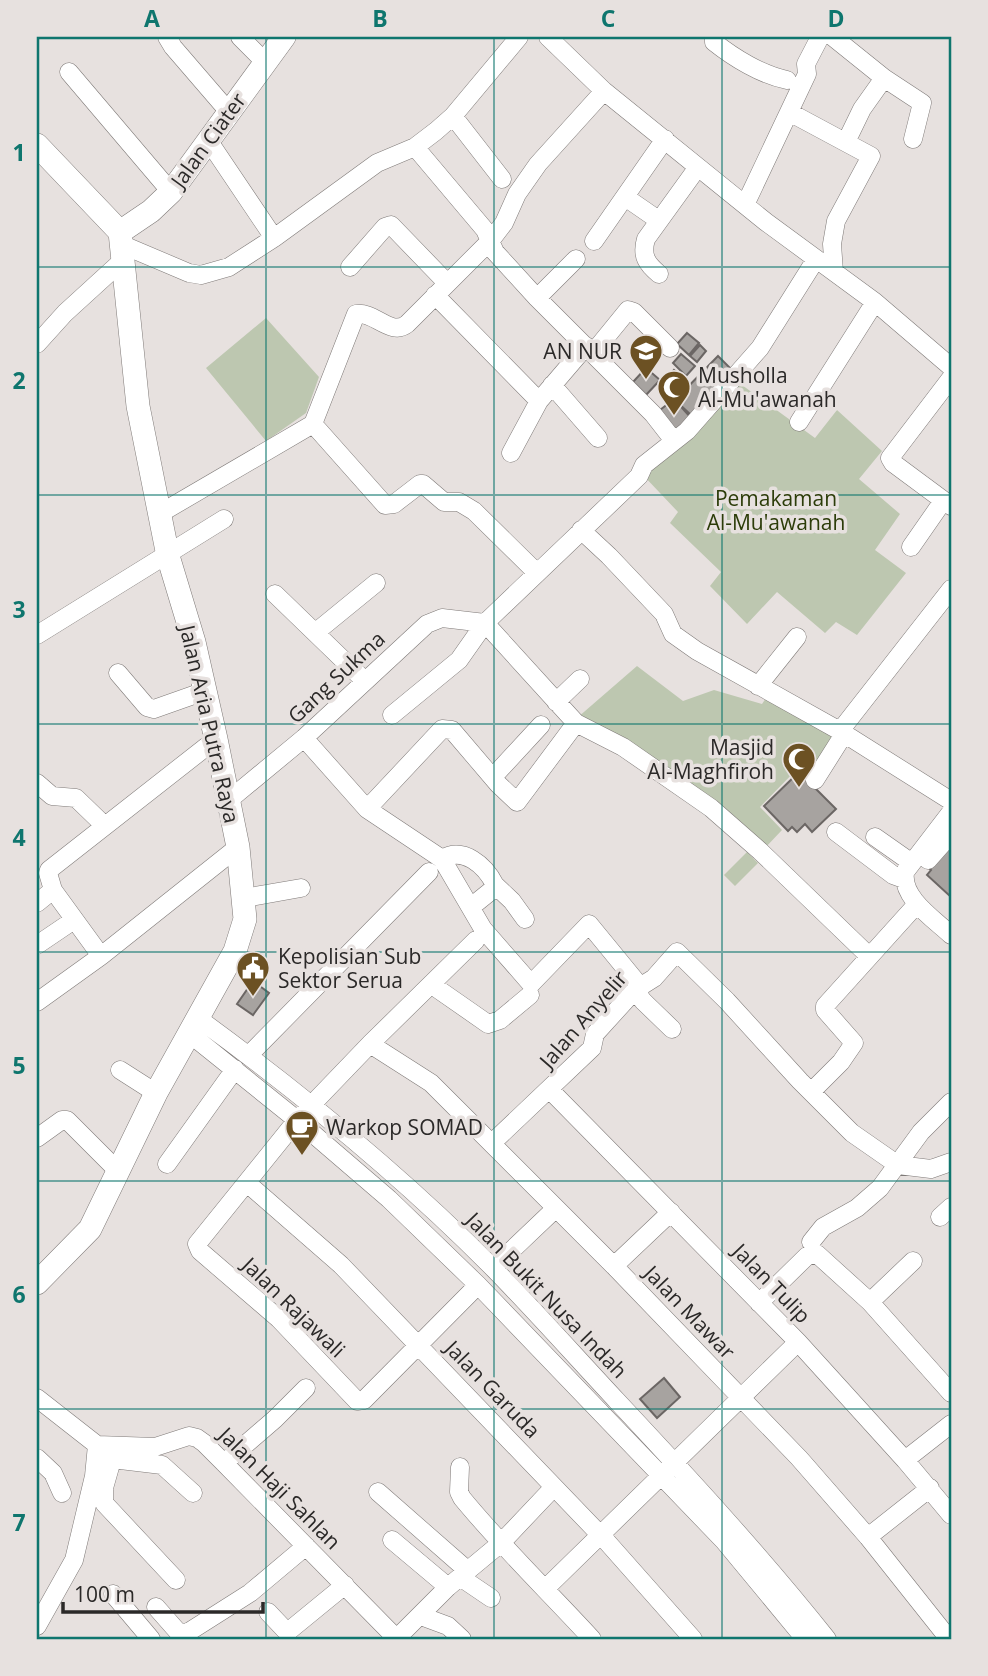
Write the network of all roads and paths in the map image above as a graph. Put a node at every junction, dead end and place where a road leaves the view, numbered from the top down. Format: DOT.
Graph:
graph roads {
  1 [pos="167,37"];
  2 [pos="240,37"];
  3 [pos="284,37"];
  4 [pos="519,37"];
  5 [pos="548,37"];
  6 [pos="714,37"];
  7 [pos="820,37"];
  8 [pos="833,37"];
  9 [pos="265,62"];
  10 [pos="69,72"];
  11 [pos="884,78"];
  12 [pos="788,80"];
  13 [pos="604,91"];
  14 [pos="229,112"];
  15 [pos="789,112"];
  16 [pos="453,116"];
  17 [pos="665,139"];
  18 [pos="913,139"];
  19 [pos="208,140"];
  20 [pos="846,142"];
  21 [pos="37,145"];
  22 [pos="415,147"];
  23 [pos="698,167"];
  24 [pos="502,179"];
  25 [pos="171,192"];
  26 [pos="625,197"];
  27 [pos="745,205"];
  28 [pos="654,216"];
  29 [pos="274,238"];
  30 [pos="491,240"];
  31 [pos="594,241"];
  32 [pos="122,246"];
  33 [pos="576,259"];
  34 [pos="816,259"];
  35 [pos="349,267"];
  36 [pos="834,272"];
  37 [pos="659,274"];
  38 [pos="441,289"];
  39 [pos="537,298"];
  40 [pos="875,302"];
  41 [pos="37,344"];
  42 [pos="670,348"];
  43 [pos="590,349"];
  44 [pos="951,367"];
  45 [pos="951,378"];
  46 [pos="552,385"];
  47 [pos="539,401"];
  48 [pos="799,422"];
  49 [pos="313,424"];
  50 [pos="598,438"];
  51 [pos="674,441"];
  52 [pos="511,453"];
  53 [pos="947,504"];
  54 [pos="159,514"];
  55 [pos="225,519"];
  56 [pos="581,530"];
  57 [pos="911,547"];
  58 [pos="168,555"];
  59 [pos="537,573"];
  60 [pos="376,583"];
  61 [pos="951,589"];
  62 [pos="275,594"];
  63 [pos="485,623"];
  64 [pos="316,632"];
  65 [pos="37,635"];
  66 [pos="797,637"];
  67 [pos="118,673"];
  68 [pos="580,679"];
  69 [pos="365,681"];
  70 [pos="758,686"];
  71 [pos="205,691"];
  72 [pos="556,702"];
  73 [pos="392,715"];
  74 [pos="576,723"];
  75 [pos="541,725"];
  76 [pos="842,732"];
  77 [pos="304,738"];
  78 [pos="216,739"];
  79 [pos="493,777"];
  80 [pos="815,780"];
  81 [pos="37,783"];
  82 [pos="229,800"];
  83 [pos="951,801"];
  84 [pos="367,809"];
  85 [pos="951,812"];
  86 [pos="105,826"];
  87 [pos="836,832"];
  88 [pos="951,834"];
  89 [pos="875,837"];
  90 [pos="238,847"];
  91 [pos="442,859"];
  92 [pos="913,869"];
  93 [pos="429,873"];
  94 [pos="494,884"];
  95 [pos="301,888"];
  96 [pos="53,890"];
  97 [pos="244,898"];
  98 [pos="37,903"];
  99 [pos="917,904"];
  100 [pos="471,907"];
  101 [pos="525,919"];
  102 [pos="74,920"];
  103 [pos="951,934"];
  104 [pos="477,940"];
  105 [pos="37,945"];
  106 [pos="101,956"];
  107 [pos="869,956"];
  108 [pos="432,985"];
  109 [pos="637,988"];
  110 [pos="530,995"];
  111 [pos="39,997"];
  112 [pos="195,1027"];
  113 [pos="672,1029"];
  114 [pos="370,1044"];
  115 [pos="249,1055"];
  116 [pos="234,1069"];
  117 [pos="120,1070"];
  118 [pos="550,1090"];
  119 [pos="811,1092"];
  120 [pos="156,1093"];
  121 [pos="951,1102"];
  122 [pos="311,1105"];
  123 [pos="297,1119"];
  124 [pos="37,1138"];
  125 [pos="492,1142"];
  126 [pos="951,1162"];
  127 [pos="167,1164"];
  128 [pos="898,1165"];
  129 [pos="118,1171"];
  130 [pos="247,1184"];
  131 [pos="555,1209"];
  132 [pos="671,1212"];
  133 [pos="811,1248"];
  134 [pos="913,1261"];
  135 [pos="614,1266"];
  136 [pos="494,1268"];
  137 [pos="37,1283"];
  138 [pos="478,1285"];
  139 [pos="870,1302"];
  140 [pos="759,1303"];
  141 [pos="798,1342"];
  142 [pos="419,1345"];
  143 [pos="306,1388"];
  144 [pos="951,1393"];
  145 [pos="740,1396"];
  146 [pos="37,1398"];
  147 [pos="951,1424"];
  148 [pos="97,1445"];
  149 [pos="114,1452"];
  150 [pos="37,1458"];
  151 [pos="905,1460"];
  152 [pos="224,1463"];
  153 [pos="460,1467"];
  154 [pos="668,1468"];
  155 [pos="555,1487"];
  156 [pos="930,1488"];
  157 [pos="378,1492"];
  158 [pos="62,1493"];
  159 [pos="193,1493"];
  160 [pos="951,1515"];
  161 [pos="600,1534"];
  162 [pos="868,1537"];
  163 [pos="392,1540"];
  164 [pos="501,1543"];
  165 [pos="306,1546"];
  166 [pos="458,1578"];
  167 [pos="176,1580"];
  168 [pos="345,1585"];
  169 [pos="546,1588"];
  170 [pos="113,1594"];
  171 [pos="491,1598"];
  172 [pos="156,1607"];
  173 [pos="268,1612"];
  174 [pos="421,1616"];
  175 [pos="37,1626"];
  176 [pos="151,1639"];
  177 [pos="397,1639"];
  178 [pos="462,1639"];
  179 [pos="592,1639"];
  180 [pos="693,1639"];
  181 [pos="804,1639"];
  182 [pos="827,1639"];
  183 [pos="949,1639"];
  1 -- 14 [label="street"];
  2 -- 9 [label="street"];
  3 -- 9 [label="main road, Jalan Ciater"];
  4 -- 16 [label="street"];
  5 -- 13 [label="street"];
  6 -- 12 [label="street"];
  7 -- 15 [label="street"];
  8 -- 11 [label="street"];
  9 -- 14 [label="main road, Jalan Ciater"];
  10 -- 25 [label="street"];
  11 -- 18 [label="street"];
  11 -- 20 [label="street"];
  13 -- 17 [label="street"];
  13 -- 30 [label="street"];
  14 -- 19 [label="main road, Jalan Ciater"];
  15 -- 20 [label="street"];
  15 -- 27 [label="street"];
  16 -- 22 [label="street"];
  16 -- 24 [label="street"];
  17 -- 23 [label="street"];
  17 -- 26 [label="street"];
  19 -- 25 [label="main road, Jalan Ciater"];
  19 -- 29 [label="street"];
  20 -- 36 [label="street"];
  21 -- 32 [label="main road"];
  22 -- 29 [label="street"];
  22 -- 30 [label="street"];
  23 -- 27 [label="street"];
  23 -- 37 [label="street"];
  25 -- 32 [label="main road, Jalan Ciater"];
  26 -- 28 [label="street"];
  26 -- 31 [label="street"];
  27 -- 34 [label="street"];
  29 -- 32 [label="street"];
  30 -- 38 [label="street"];
  30 -- 39 [label="street"];
  32 -- 41 [label="street"];
  32 -- 54 [label="main road, Jalan Aria Putra Raya"];
  33 -- 39 [label="street"];
  34 -- 36 [label="street"];
  34 -- 51 [label="street"];
  35 -- 38 [label="street"];
  36 -- 40 [label="street"];
  38 -- 47 [label="street"];
  38 -- 49 [label="street"];
  39 -- 43 [label="street"];
  40 -- 44 [label="street"];
  40 -- 48 [label="street"];
  42 -- 43 [label="street"];
  43 -- 46 [label="street"];
  43 -- 51 [label="street"];
  45 -- 53 [label="street"];
  46 -- 47 [label="street"];
  46 -- 50 [label="street"];
  47 -- 52 [label="street"];
  49 -- 54 [label="street"];
  49 -- 59 [label="street"];
  51 -- 56 [label="street"];
  53 -- 57 [label="street"];
  54 -- 58 [label="main road, Jalan Aria Putra Raya"];
  55 -- 58 [label="street"];
  56 -- 59 [label="street"];
  56 -- 70 [label="street"];
  58 -- 65 [label="street"];
  58 -- 71 [label="main road, Jalan Aria Putra Raya"];
  59 -- 63 [label="street"];
  60 -- 64 [label="street"];
  61 -- 76 [label="street"];
  62 -- 64 [label="street"];
  63 -- 69 [label="street, Gang Sukma"];
  63 -- 72 [label="street"];
  63 -- 73 [label="street"];
  64 -- 69 [label="street"];
  66 -- 70 [label="street"];
  67 -- 71 [label="street"];
  68 -- 72 [label="street"];
  69 -- 77 [label="street, Gang Sukma"];
  70 -- 76 [label="street"];
  71 -- 78 [label="main road, Jalan Aria Putra Raya"];
  72 -- 74 [label="street"];
  74 -- 79 [label="street"];
  74 -- 107 [label="street"];
  75 -- 79 [label="street"];
  76 -- 80 [label="street"];
  76 -- 83 [label="street"];
  77 -- 82 [label="street, Gang Sukma"];
  77 -- 84 [label="street"];
  78 -- 82 [label="main road, Jalan Aria Putra Raya"];
  78 -- 86 [label="street"];
  79 -- 84 [label="street"];
  81 -- 86 [label="street"];
  82 -- 90 [label="main road, Jalan Aria Putra Raya"];
  84 -- 91 [label="street"];
  85 -- 92 [label="street"];
  86 -- 96 [label="street"];
  87 -- 92 [label="street"];
  88 -- 92 [label="street"];
  89 -- 92 [label="street"];
  90 -- 97 [label="main road, Jalan Aria Putra Raya"];
  90 -- 106 [label="street"];
  91 -- 94 [label="street"];
  91 -- 100 [label="street"];
  92 -- 99 [label="street"];
  93 -- 115 [label="street"];
  94 -- 100 [label="street"];
  94 -- 101 [label="street"];
  95 -- 97 [label="street"];
  96 -- 98 [label="street"];
  96 -- 102 [label="street"];
  97 -- 112 [label="main road, Jalan Aria Putra Raya"];
  99 -- 103 [label="street"];
  99 -- 107 [label="street"];
  100 -- 109 [label="street"];
  102 -- 105 [label="street"];
  102 -- 106 [label="street"];
  104 -- 108 [label="street"];
  106 -- 111 [label="street"];
  107 -- 119 [label="street"];
  108 -- 110 [label="street"];
  108 -- 114 [label="street"];
  109 -- 113 [label="street"];
  109 -- 118 [label="street, Jalan Anyelir"];
  109 -- 119 [label="street, Jalan Anyelir"];
  112 -- 115 [label="street, Jalan Bukit Nusa Indah"];
  112 -- 116 [label="street, Jalan Bukit Nusa Indah"];
  112 -- 120 [label="main road, Jalan Aria Putra Raya"];
  114 -- 122 [label="street"];
  114 -- 125 [label="street, Jalan Mawar"];
  115 -- 122 [label="street, Jalan Bukit Nusa Indah"];
  116 -- 123 [label="street, Jalan Bukit Nusa Indah"];
  116 -- 127 [label="street"];
  117 -- 120 [label="street"];
  118 -- 125 [label="street, Jalan Anyelir"];
  118 -- 132 [label="street, Jalan Tulip"];
  119 -- 128 [label="street"];
  120 -- 129 [label="main road, Jalan Aria Putra Raya"];
  121 -- 128 [label="street"];
  122 -- 123 [label="street"];
  122 -- 136 [label="street, Jalan Bukit Nusa Indah"];
  123 -- 130 [label="street"];
  123 -- 138 [label="street, Jalan Bukit Nusa Indah"];
  124 -- 129 [label="street"];
  125 -- 131 [label="street, Jalan Mawar"];
  126 -- 128 [label="street"];
  128 -- 133 [label="street"];
  129 -- 137 [label="main road, Jalan Aria Putra Raya"];
  130 -- 142 [label="street, Jalan Garuda"];
  130 -- 142 [label="street, Jalan Rajawali"];
  131 -- 135 [label="street, Jalan Mawar"];
  131 -- 136 [label="street"];
  132 -- 135 [label="street"];
  132 -- 140 [label="street, Jalan Tulip"];
  133 -- 139 [label="street"];
  133 -- 140 [label="street"];
  134 -- 139 [label="street"];
  135 -- 145 [label="street, Jalan Mawar"];
  136 -- 154 [label="street, Jalan Bukit Nusa Indah"];
  138 -- 142 [label="street"];
  138 -- 154 [label="street, Jalan Bukit Nusa Indah"];
  139 -- 144 [label="street"];
  140 -- 141 [label="street, Jalan Tulip"];
  141 -- 145 [label="street"];
  141 -- 151 [label="street, Jalan Tulip"];
  142 -- 155 [label="street, Jalan Garuda"];
  143 -- 152 [label="street"];
  145 -- 154 [label="street"];
  145 -- 162 [label="street, Jalan Mawar"];
  146 -- 148 [label="street"];
  147 -- 151 [label="street"];
  148 -- 149 [label="street, Jalan Haji Sahlan"];
  148 -- 175 [label="street"];
  149 -- 152 [label="street, Jalan Haji Sahlan"];
  149 -- 159 [label="street"];
  149 -- 167 [label="street"];
  150 -- 158 [label="street"];
  151 -- 156 [label="street, Jalan Tulip"];
  152 -- 165 [label="street, Jalan Haji Sahlan"];
  153 -- 164 [label="street"];
  154 -- 161 [label="street"];
  154 -- 181 [label="street, Jalan Bukit Nusa Indah"];
  154 -- 182 [label="street, Jalan Bukit Nusa Indah"];
  155 -- 161 [label="street, Jalan Garuda"];
  155 -- 164 [label="street"];
  156 -- 160 [label="street, Jalan Tulip"];
  156 -- 162 [label="street"];
  157 -- 166 [label="street"];
  161 -- 169 [label="street"];
  161 -- 180 [label="street, Jalan Garuda"];
  162 -- 183 [label="street, Jalan Mawar"];
  163 -- 166 [label="street"];
  164 -- 166 [label="street"];
  164 -- 169 [label="street"];
  165 -- 168 [label="street, Jalan Haji Sahlan"];
  165 -- 172 [label="street"];
  166 -- 171 [label="street"];
  166 -- 174 [label="street"];
  168 -- 173 [label="street"];
  168 -- 177 [label="street, Jalan Haji Sahlan"];
  169 -- 179 [label="street"];
  170 -- 176 [label="street"];
  174 -- 177 [label="street"];
  174 -- 178 [label="street"];
}
